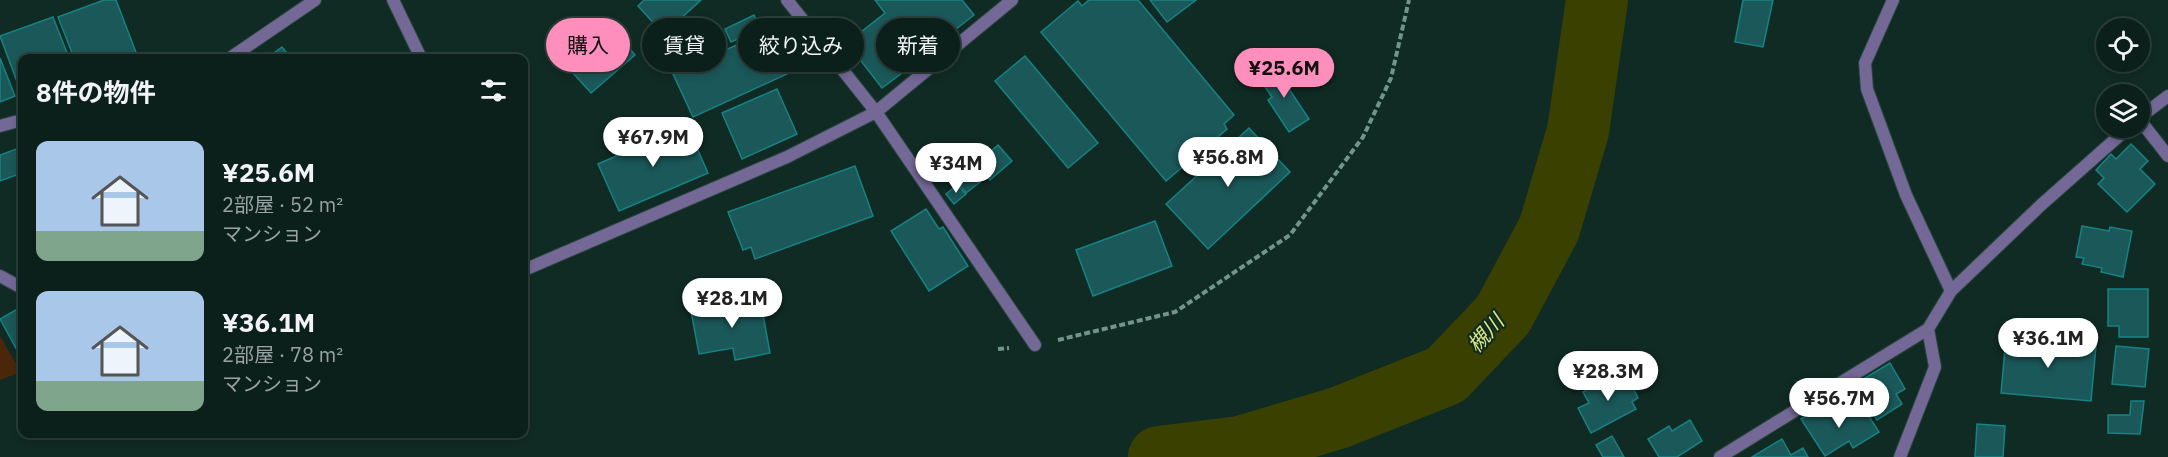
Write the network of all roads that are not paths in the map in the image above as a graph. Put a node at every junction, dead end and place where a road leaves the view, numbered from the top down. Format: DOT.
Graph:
graph roads {
  1 [pos="315,0"];
  2 [pos="393,0"];
  3 [pos="787,0"];
  4 [pos="1012,0"];
  5 [pos="1893,0"];
  6 [pos="236,54"];
  7 [pos="420,54"];
  8 [pos="2168,96"];
  9 [pos="2150,110"];
  10 [pos="876,112"];
  11 [pos="18,121"];
  12 [pos="0,126"];
  13 [pos="2150,132"];
  14 [pos="2117,138"];
  15 [pos="2168,156"];
  16 [pos="528,268"];
  17 [pos="0,276"];
  18 [pos="18,286"];
  19 [pos="1951,291"];
  20 [pos="1928,329"];
  21 [pos="1035,345"];
  22 [pos="1720,457"];
  23 [pos="1900,457"];
  1 -- 6 [label="street"];
  2 -- 7 [label="street"];
  3 -- 10 [label="street"];
  4 -- 10 [label="street"];
  5 -- 19 [label="street"];
  8 -- 9 [label="street"];
  10 -- 16 [label="street"];
  10 -- 21 [label="street"];
  11 -- 12 [label="street"];
  13 -- 15 [label="street"];
  14 -- 19 [label="street"];
  17 -- 18 [label="street"];
  19 -- 20 [label="street"];
  20 -- 22 [label="street"];
  20 -- 23 [label="street"];
}
